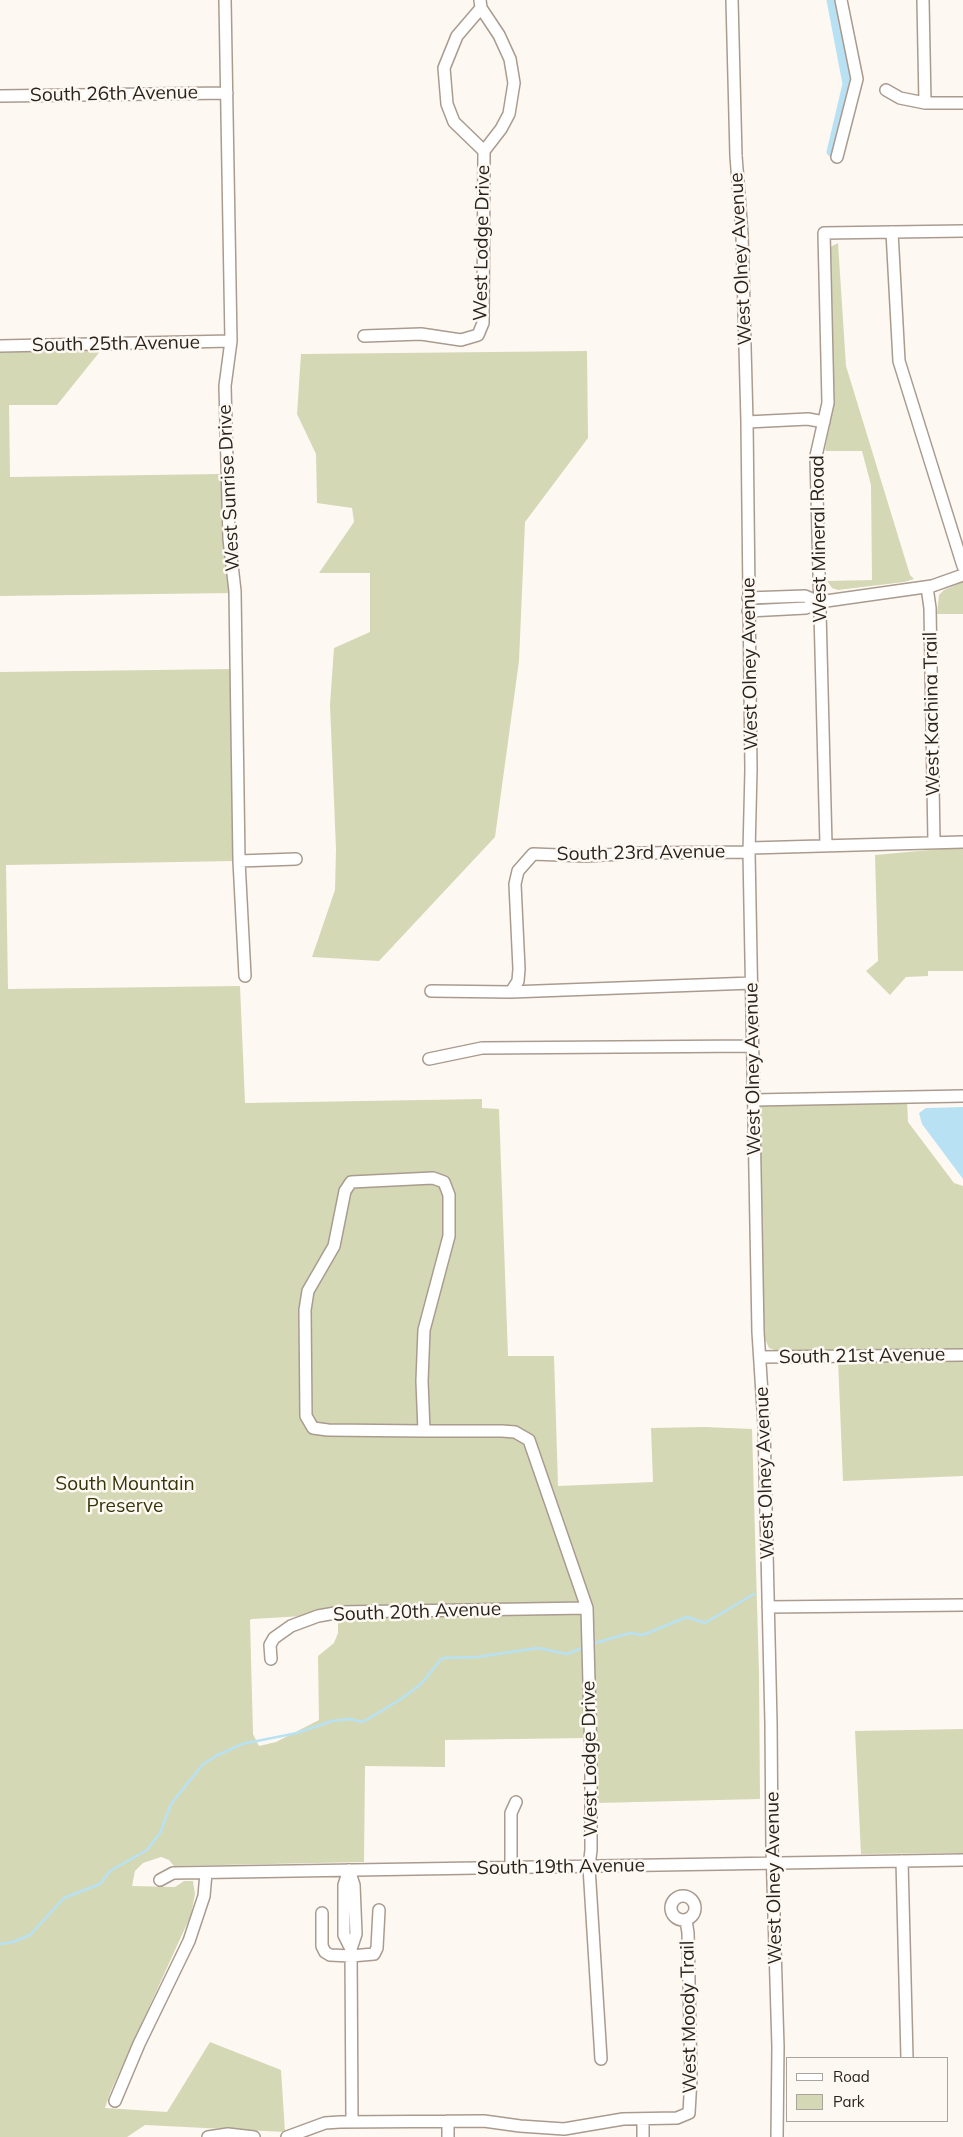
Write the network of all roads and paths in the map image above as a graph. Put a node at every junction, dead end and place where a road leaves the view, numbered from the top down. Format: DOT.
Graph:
graph roads {
  1 [pos="225,0"];
  2 [pos="732,0"];
  3 [pos="840,0"];
  4 [pos="923,0"];
  5 [pos="480,4"];
  6 [pos="886,90"];
  7 [pos="228,92"];
  8 [pos="0,96"];
  9 [pos="925,102"];
  10 [pos="963,103"];
  11 [pos="484,151"];
  12 [pos="837,158"];
  13 [pos="963,231"];
  14 [pos="892,232"];
  15 [pos="364,336"];
  16 [pos="231,341"];
  17 [pos="0,346"];
  18 [pos="747,422"];
  19 [pos="824,422"];
  20 [pos="963,566"];
  21 [pos="963,576"];
  22 [pos="927,587"];
  23 [pos="788,597"];
  24 [pos="748,598"];
  25 [pos="820,602"];
  26 [pos="788,610"];
  27 [pos="748,611"];
  28 [pos="934,842"];
  29 [pos="963,842"];
  30 [pos="826,845"];
  31 [pos="750,850"];
  32 [pos="296,860"];
  33 [pos="240,861"];
  34 [pos="245,976"];
  35 [pos="752,983"];
  36 [pos="431,991"];
  37 [pos="511,992"];
  38 [pos="753,1046"];
  39 [pos="429,1058"];
  40 [pos="963,1096"];
  41 [pos="754,1100"];
  42 [pos="963,1355"];
  43 [pos="761,1357"];
  44 [pos="424,1431"];
  45 [pos="963,1605"];
  46 [pos="768,1607"];
  47 [pos="587,1608"];
  48 [pos="271,1659"];
  49 [pos="516,1802"];
  50 [pos="963,1860"];
  51 [pos="902,1861"];
  52 [pos="773,1863"];
  53 [pos="511,1867"];
  54 [pos="589,1867"];
  55 [pos="349,1870"];
  56 [pos="206,1873"];
  57 [pos="160,1880"];
  58 [pos="379,1910"];
  59 [pos="322,1913"];
  60 [pos="686,1920"];
  61 [pos="351,1953"];
  62 [pos="906,2057"];
  63 [pos="601,2060"];
  64 [pos="115,2101"];
  65 [pos="643,2119"];
  66 [pos="352,2121"];
  67 [pos="448,2121"];
  68 [pos="208,2137"];
  69 [pos="254,2137"];
  70 [pos="287,2137"];
  71 [pos="448,2137"];
  72 [pos="643,2137"];
  73 [pos="777,2137"];
  1 -- 7 [label="street, West Sunrise Drive"];
  2 -- 18 [label="street, West Olney Avenue"];
  3 -- 12 [label="street"];
  4 -- 9 [label="street"];
  5 -- 11 [label="street, West Lodge Drive"];
  5 -- 11 [label="street, West Lodge Drive"];
  6 -- 9 [label="street"];
  7 -- 8 [label="street, South 26th Avenue"];
  7 -- 16 [label="street, West Sunrise Drive"];
  9 -- 10 [label="street"];
  11 -- 15 [label="street, West Lodge Drive"];
  13 -- 14 [label="street"];
  14 -- 19 [label="street, West Mineral Road"];
  14 -- 20 [label="street"];
  16 -- 17 [label="street, South 25th Avenue"];
  16 -- 33 [label="street, West Sunrise Drive"];
  18 -- 19 [label="street"];
  18 -- 24 [label="street, West Olney Avenue"];
  19 -- 25 [label="street, West Mineral Road"];
  21 -- 22 [label="street"];
  22 -- 25 [label="street"];
  22 -- 28 [label="street, West Kachina Trail"];
  23 -- 24 [label="street"];
  23 -- 25 [label="street"];
  23 -- 26 [label="street"];
  24 -- 27 [label="street, West Olney Avenue"];
  25 -- 26 [label="street"];
  25 -- 30 [label="street, West Mineral Road"];
  26 -- 27 [label="street"];
  27 -- 31 [label="street, West Olney Avenue"];
  28 -- 29 [label="street, South 23rd Avenue"];
  28 -- 30 [label="street, South 23rd Avenue"];
  30 -- 31 [label="street, South 23rd Avenue"];
  31 -- 35 [label="street, West Olney Avenue"];
  31 -- 37 [label="street, South 23rd Avenue"];
  32 -- 33 [label="street"];
  33 -- 34 [label="street, West Sunrise Drive"];
  35 -- 37 [label="street"];
  35 -- 38 [label="street, West Olney Avenue"];
  36 -- 37 [label="street"];
  38 -- 39 [label="street"];
  38 -- 41 [label="street, West Olney Avenue"];
  40 -- 41 [label="street"];
  41 -- 43 [label="street, West Olney Avenue"];
  42 -- 43 [label="street, South 21st Avenue"];
  43 -- 46 [label="street, West Olney Avenue"];
  44 -- 44 [label="street, West Lodge Drive"];
  44 -- 47 [label="street, West Lodge Drive"];
  45 -- 46 [label="street"];
  46 -- 52 [label="street, West Olney Avenue"];
  47 -- 48 [label="street, South 20th Avenue"];
  47 -- 54 [label="street, West Lodge Drive"];
  49 -- 53 [label="street"];
  50 -- 51 [label="street, South 19th Avenue"];
  51 -- 52 [label="street, South 19th Avenue"];
  51 -- 62 [label="street"];
  52 -- 54 [label="street, South 19th Avenue"];
  52 -- 73 [label="street, West Olney Avenue"];
  53 -- 54 [label="street, South 19th Avenue"];
  53 -- 55 [label="street, South 19th Avenue"];
  54 -- 63 [label="street, West Lodge Drive"];
  55 -- 56 [label="street, South 19th Avenue"];
  55 -- 61 [label="street"];
  56 -- 57 [label="street, South 19th Avenue"];
  56 -- 64 [label="street"];
  58 -- 61 [label="street"];
  59 -- 61 [label="street"];
  60 -- 65 [label="street, West Moody Trail"];
  61 -- 66 [label="street"];
  65 -- 67 [label="street"];
  65 -- 72 [label="street"];
  66 -- 67 [label="street"];
  66 -- 70 [label="street"];
  67 -- 71 [label="street"];
  68 -- 69 [label="street"];
}
